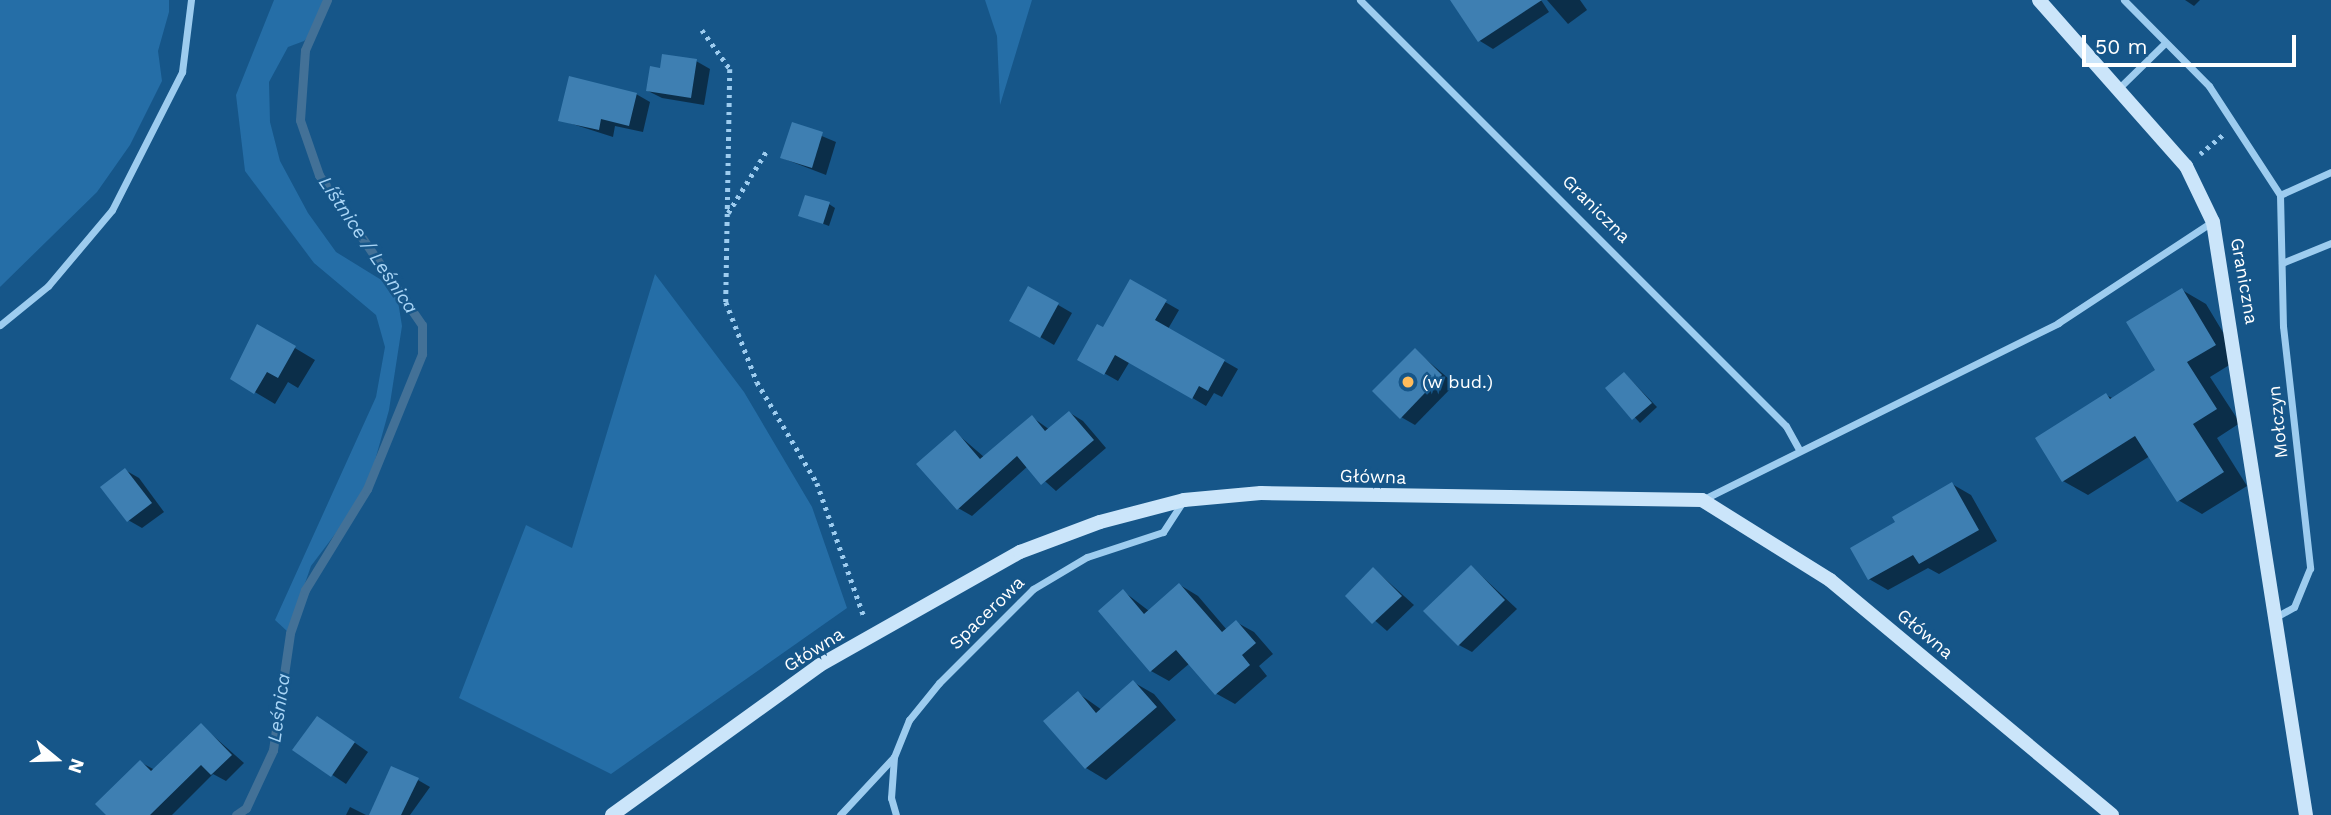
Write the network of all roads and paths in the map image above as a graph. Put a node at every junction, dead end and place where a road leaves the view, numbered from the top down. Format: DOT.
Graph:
graph roads {
  1 [pos="191,0"];
  2 [pos="1360,0"];
  3 [pos="2039,0"];
  4 [pos="2124,0"];
  5 [pos="702,30"];
  6 [pos="2165,43"];
  7 [pos="2119,88"];
  8 [pos="2235,126"];
  9 [pos="767,150"];
  10 [pos="2186,166"];
  11 [pos="2331,172"];
  12 [pos="2280,195"];
  13 [pos="727,213"];
  14 [pos="2213,222"];
  15 [pos="2331,243"];
  16 [pos="2282,263"];
  17 [pos="0,325"];
  18 [pos="1798,449"];
  19 [pos="1184,500"];
  20 [pos="1702,500"];
  21 [pos="2276,617"];
  22 [pos="872,637"];
  23 [pos="894,757"];
  24 [pos="612,815"];
  25 [pos="840,815"];
  26 [pos="896,815"];
  27 [pos="2112,815"];
  28 [pos="2306,815"];
  1 -- 17 [label="street"];
  2 -- 18 [label="street, Graniczna"];
  3 -- 7 [label="street"];
  4 -- 6 [label="street"];
  5 -- 13 [label="path"];
  6 -- 7 [label="street"];
  6 -- 8 [label="street"];
  7 -- 10 [label="street"];
  8 -- 10 [label="path"];
  8 -- 12 [label="street"];
  9 -- 13 [label="path"];
  10 -- 14 [label="street"];
  11 -- 12 [label="street"];
  12 -- 16 [label="street, Mołczyn"];
  13 -- 22 [label="path"];
  14 -- 18 [label="street, Graniczna"];
  14 -- 21 [label="street, Graniczna"];
  15 -- 16 [label="street"];
  16 -- 21 [label="street, Mołczyn"];
  18 -- 20 [label="street, Graniczna"];
  19 -- 20 [label="street, Główna"];
  19 -- 22 [label="street, Główna"];
  19 -- 23 [label="street, Spacerowa"];
  20 -- 27 [label="street, Główna"];
  21 -- 28 [label="street, Graniczna"];
  22 -- 24 [label="street, Główna"];
  23 -- 25 [label="street"];
  23 -- 26 [label="street, Spacerowa"];
}
